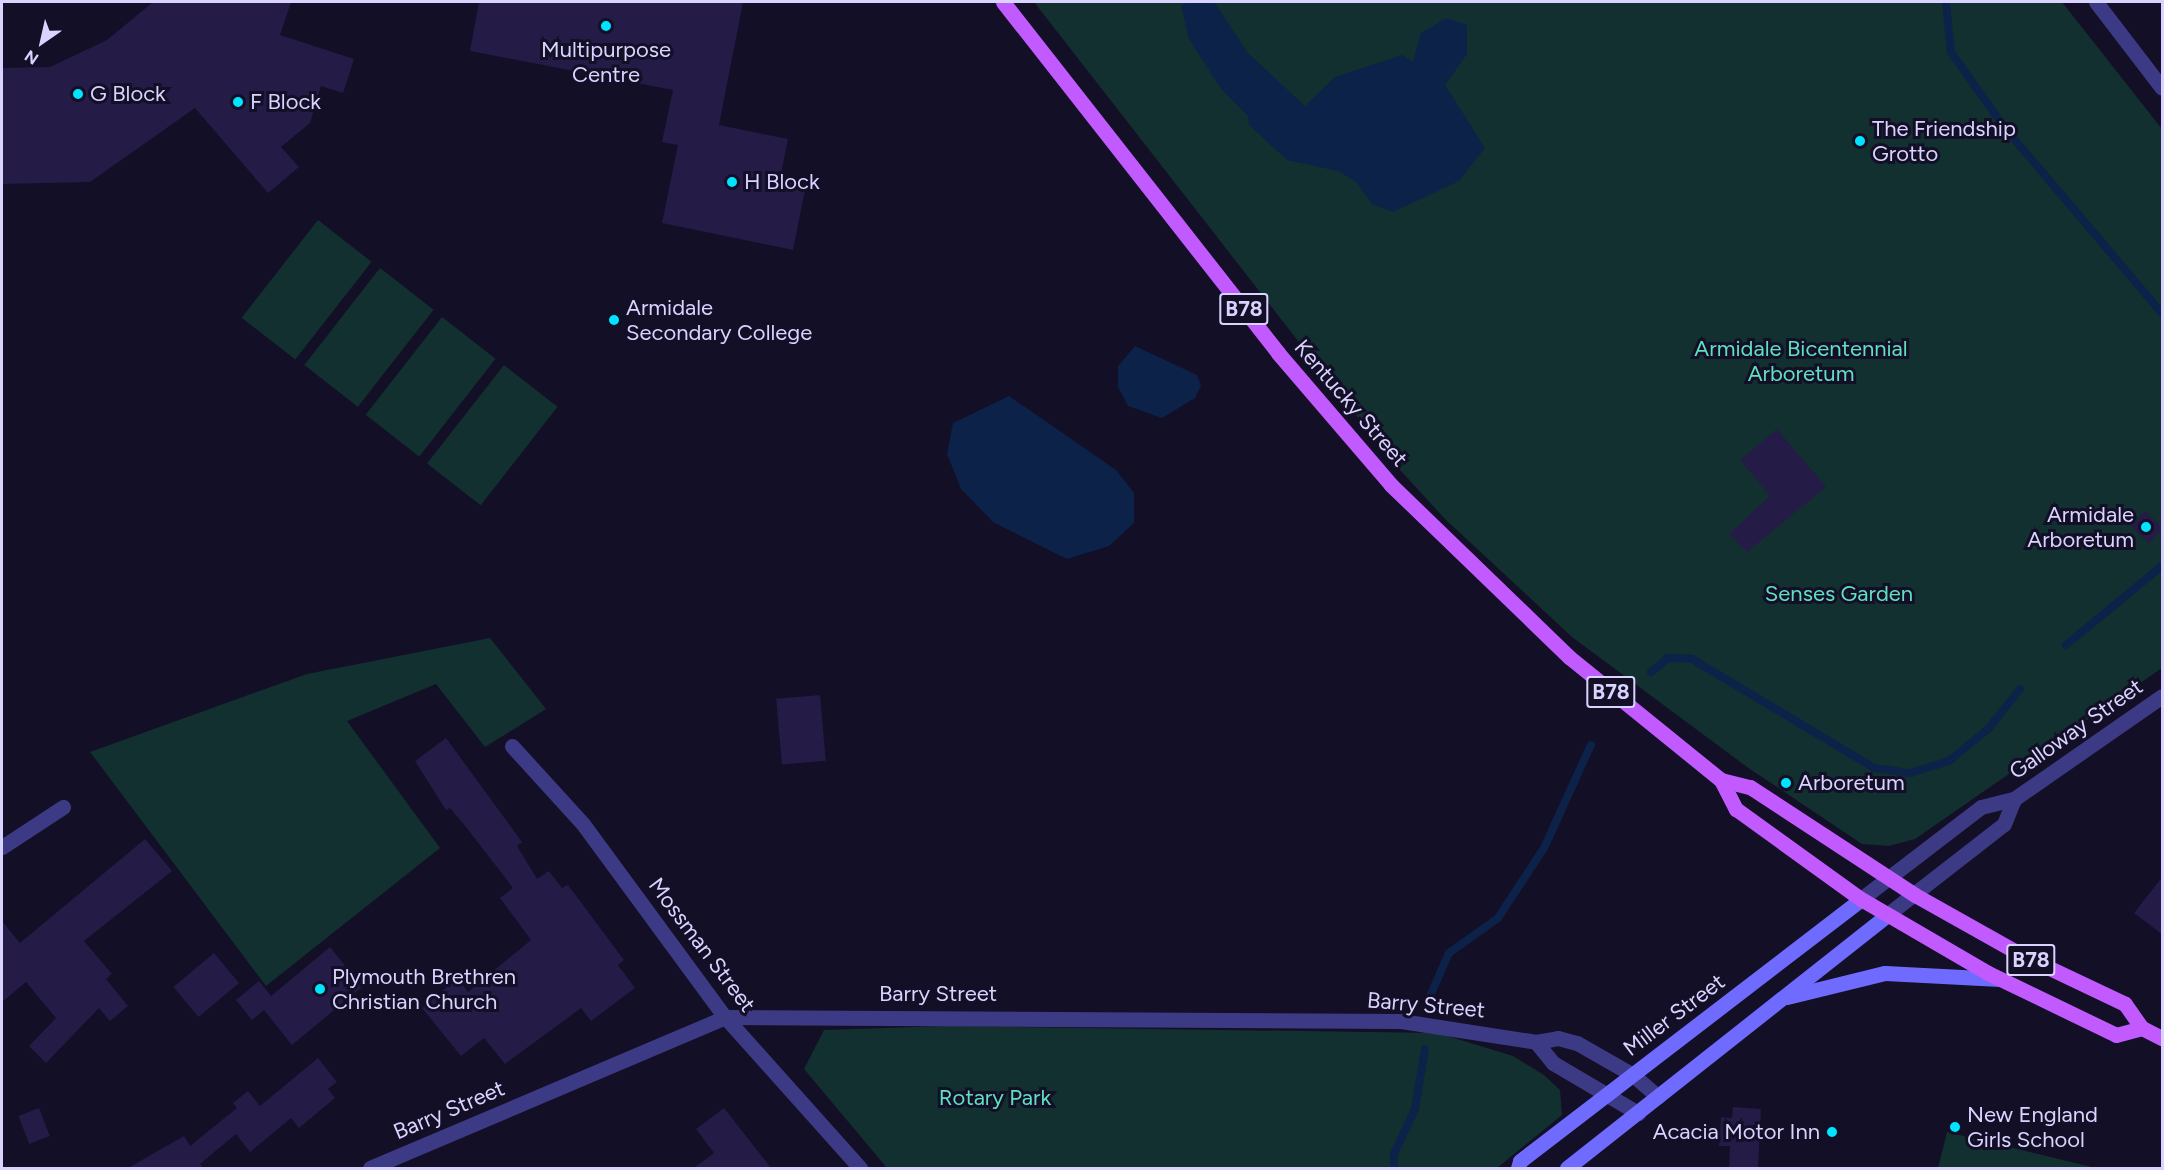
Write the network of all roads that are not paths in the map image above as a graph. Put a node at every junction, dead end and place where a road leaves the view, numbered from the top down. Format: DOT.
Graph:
graph roads {
  1 [pos="1003,2"];
  2 [pos="2096,2"];
  3 [pos="2163,88"];
  4 [pos="2163,696"];
  5 [pos="512,746"];
  6 [pos="1721,780"];
  7 [pos="2014,799"];
  8 [pos="63,807"];
  9 [pos="2,847"];
  10 [pos="1887,879"];
  11 [pos="1915,895"];
  12 [pos="1861,899"];
  13 [pos="1887,915"];
  14 [pos="2000,979"];
  15 [pos="1783,998"];
  16 [pos="725,1017"];
  17 [pos="2142,1028"];
  18 [pos="2163,1038"];
  19 [pos="1536,1042"];
  20 [pos="1633,1075"];
  21 [pos="1610,1092"];
  22 [pos="1658,1097"];
  23 [pos="1638,1113"];
  24 [pos="370,1168"];
  25 [pos="860,1168"];
  26 [pos="1518,1168"];
  27 [pos="1567,1168"];
  1 -- 6 [label="main road, Kentucky Street / B78"];
  2 -- 3 [label="street"];
  4 -- 7 [label="street, Galloway Street"];
  5 -- 16 [label="street, Mossman Street"];
  6 -- 10 [label="main road, Kentucky Street / B78"];
  6 -- 12 [label="main road, Kentucky Street / B78"];
  7 -- 10 [label="street, Galloway Street"];
  7 -- 11 [label="street, Galloway Street"];
  8 -- 9 [label="street"];
  10 -- 11 [label="main road, B78"];
  10 -- 12 [label="street, Galloway Street"];
  11 -- 13 [label="street, Galloway Street"];
  11 -- 17 [label="main road, B78"];
  12 -- 13 [label="main road, Kentucky Street / B78"];
  12 -- 20 [label="main road, Miller Street"];
  13 -- 14 [label="main road, B78"];
  13 -- 15 [label="main road"];
  14 -- 15 [label="main road"];
  14 -- 17 [label="main road, B78"];
  15 -- 22 [label="main road"];
  16 -- 19 [label="street, Barry Street"];
  16 -- 24 [label="street, Barry Street"];
  16 -- 25 [label="street, Mossman Street"];
  17 -- 18 [label="main road, B78"];
  19 -- 20 [label="street, Barry Street"];
  19 -- 21 [label="street"];
  20 -- 21 [label="main road, Miller Street"];
  20 -- 22 [label="street, Barry Street"];
  21 -- 23 [label="street"];
  21 -- 26 [label="main road, Miller Street"];
  22 -- 23 [label="main road"];
  23 -- 27 [label="main road"];
}
